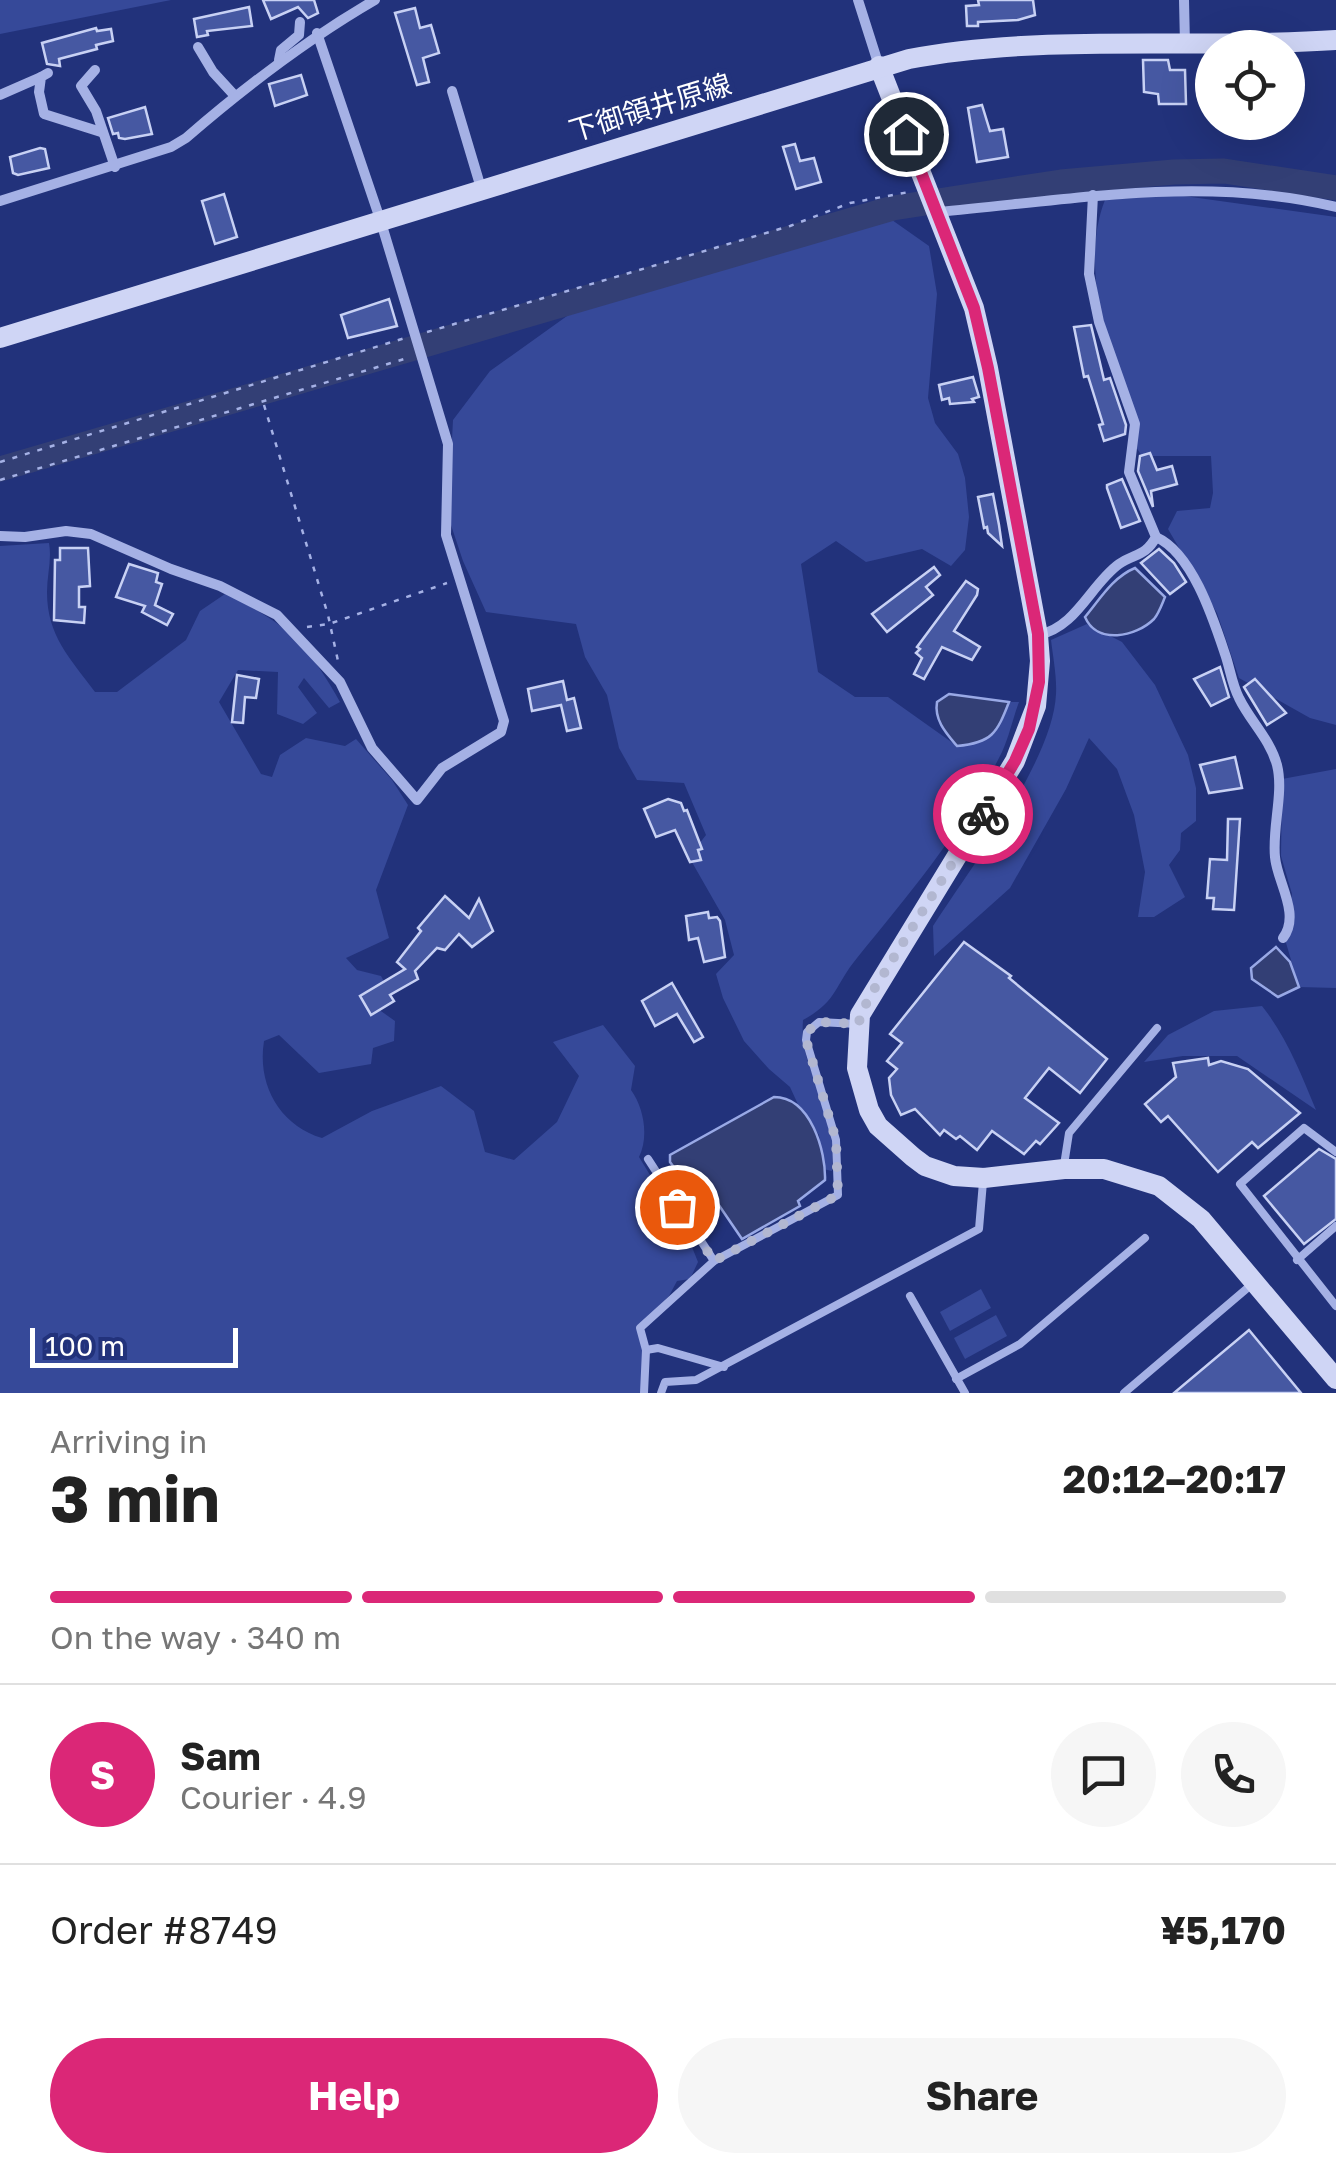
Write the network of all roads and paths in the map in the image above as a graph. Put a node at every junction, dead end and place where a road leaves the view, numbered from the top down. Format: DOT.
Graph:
graph roads {
  1 [pos="375,0"];
  2 [pos="858,0"];
  3 [pos="1184,0"];
  4 [pos="300,22"];
  5 [pos="317,33"];
  6 [pos="1336,40"];
  7 [pos="1185,45"];
  8 [pos="198,47"];
  9 [pos="279,60"];
  10 [pos="879,66"];
  11 [pos="96,70"];
  12 [pos="452,91"];
  13 [pos="0,95"];
  14 [pos="235,96"];
  15 [pos="101,132"];
  16 [pos="115,167"];
  17 [pos="481,188"];
  18 [pos="1093,194"];
  19 [pos="0,201"];
  20 [pos="933,201"];
  21 [pos="1336,207"];
  22 [pos="380,219"];
  23 [pos="417,336"];
  24 [pos="0,338"];
  25 [pos="422,352"];
  26 [pos="263,402"];
  27 [pos="0,462"];
  28 [pos="0,480"];
  29 [pos="0,536"];
  30 [pos="1156,537"];
  31 [pos="459,579"];
  32 [pos="330,624"];
  33 [pos="291,630"];
  34 [pos="1038,634"];
  35 [pos="340,682"];
  36 [pos="1283,938"];
  37 [pos="858,1024"];
  38 [pos="1156,1028"];
  39 [pos="1336,1152"];
  40 [pos="648,1160"];
  41 [pos="1064,1169"];
  42 [pos="984,1178"];
  43 [pos="1336,1226"];
  44 [pos="1145,1238"];
  45 [pos="1297,1260"];
  46 [pos="714,1261"];
  47 [pos="1254,1282"];
  48 [pos="910,1296"];
  49 [pos="1336,1306"];
  50 [pos="646,1350"];
  51 [pos="724,1366"];
  52 [pos="1336,1379"];
  53 [pos="696,1380"];
  54 [pos="956,1380"];
  55 [pos="644,1393"];
  56 [pos="662,1393"];
  57 [pos="704,1393"];
  58 [pos="966,1393"];
  59 [pos="1124,1393"];
  1 -- 5 [label="street"];
  2 -- 10 [label="street"];
  3 -- 7 [label="street"];
  4 -- 9 [label="street"];
  5 -- 9 [label="street"];
  5 -- 22 [label="street"];
  6 -- 7 [label="street, 下御領井原線"];
  7 -- 10 [label="street, 下御領井原線"];
  8 -- 14 [label="street"];
  9 -- 14 [label="street"];
  10 -- 17 [label="street, 下御領井原線"];
  10 -- 20 [label="street"];
  11 -- 15 [label="street"];
  12 -- 17 [label="street"];
  13 -- 15 [label="street"];
  14 -- 16 [label="street"];
  15 -- 16 [label="street"];
  16 -- 19 [label="street"];
  17 -- 22 [label="street, 下御領井原線"];
  18 -- 20 [label="street"];
  18 -- 21 [label="street"];
  18 -- 30 [label="street"];
  20 -- 23 [label="path"];
  20 -- 34 [label="street"];
  22 -- 23 [label="street"];
  22 -- 24 [label="street, 下御領井原線"];
  23 -- 25 [label="street"];
  23 -- 27 [label="path"];
  25 -- 26 [label="path"];
  25 -- 31 [label="street"];
  26 -- 28 [label="path"];
  26 -- 32 [label="path"];
  29 -- 33 [label="street"];
  30 -- 34 [label="street"];
  30 -- 36 [label="street"];
  31 -- 32 [label="path"];
  31 -- 35 [label="street"];
  32 -- 33 [label="path"];
  32 -- 35 [label="path"];
  33 -- 35 [label="street"];
  34 -- 37 [label="street"];
  37 -- 42 [label="street"];
  37 -- 46 [label="lane"];
  38 -- 41 [label="lane"];
  39 -- 45 [label="lane"];
  40 -- 46 [label="lane"];
  41 -- 42 [label="street"];
  41 -- 47 [label="street"];
  42 -- 51 [label="lane"];
  43 -- 45 [label="lane"];
  44 -- 54 [label="lane"];
  45 -- 49 [label="lane"];
  46 -- 50 [label="lane"];
  47 -- 52 [label="street"];
  47 -- 59 [label="lane"];
  48 -- 54 [label="lane"];
  50 -- 51 [label="lane"];
  50 -- 55 [label="lane"];
  51 -- 53 [label="lane"];
  53 -- 56 [label="lane"];
  53 -- 57 [label="lane"];
  54 -- 58 [label="lane"];
}
